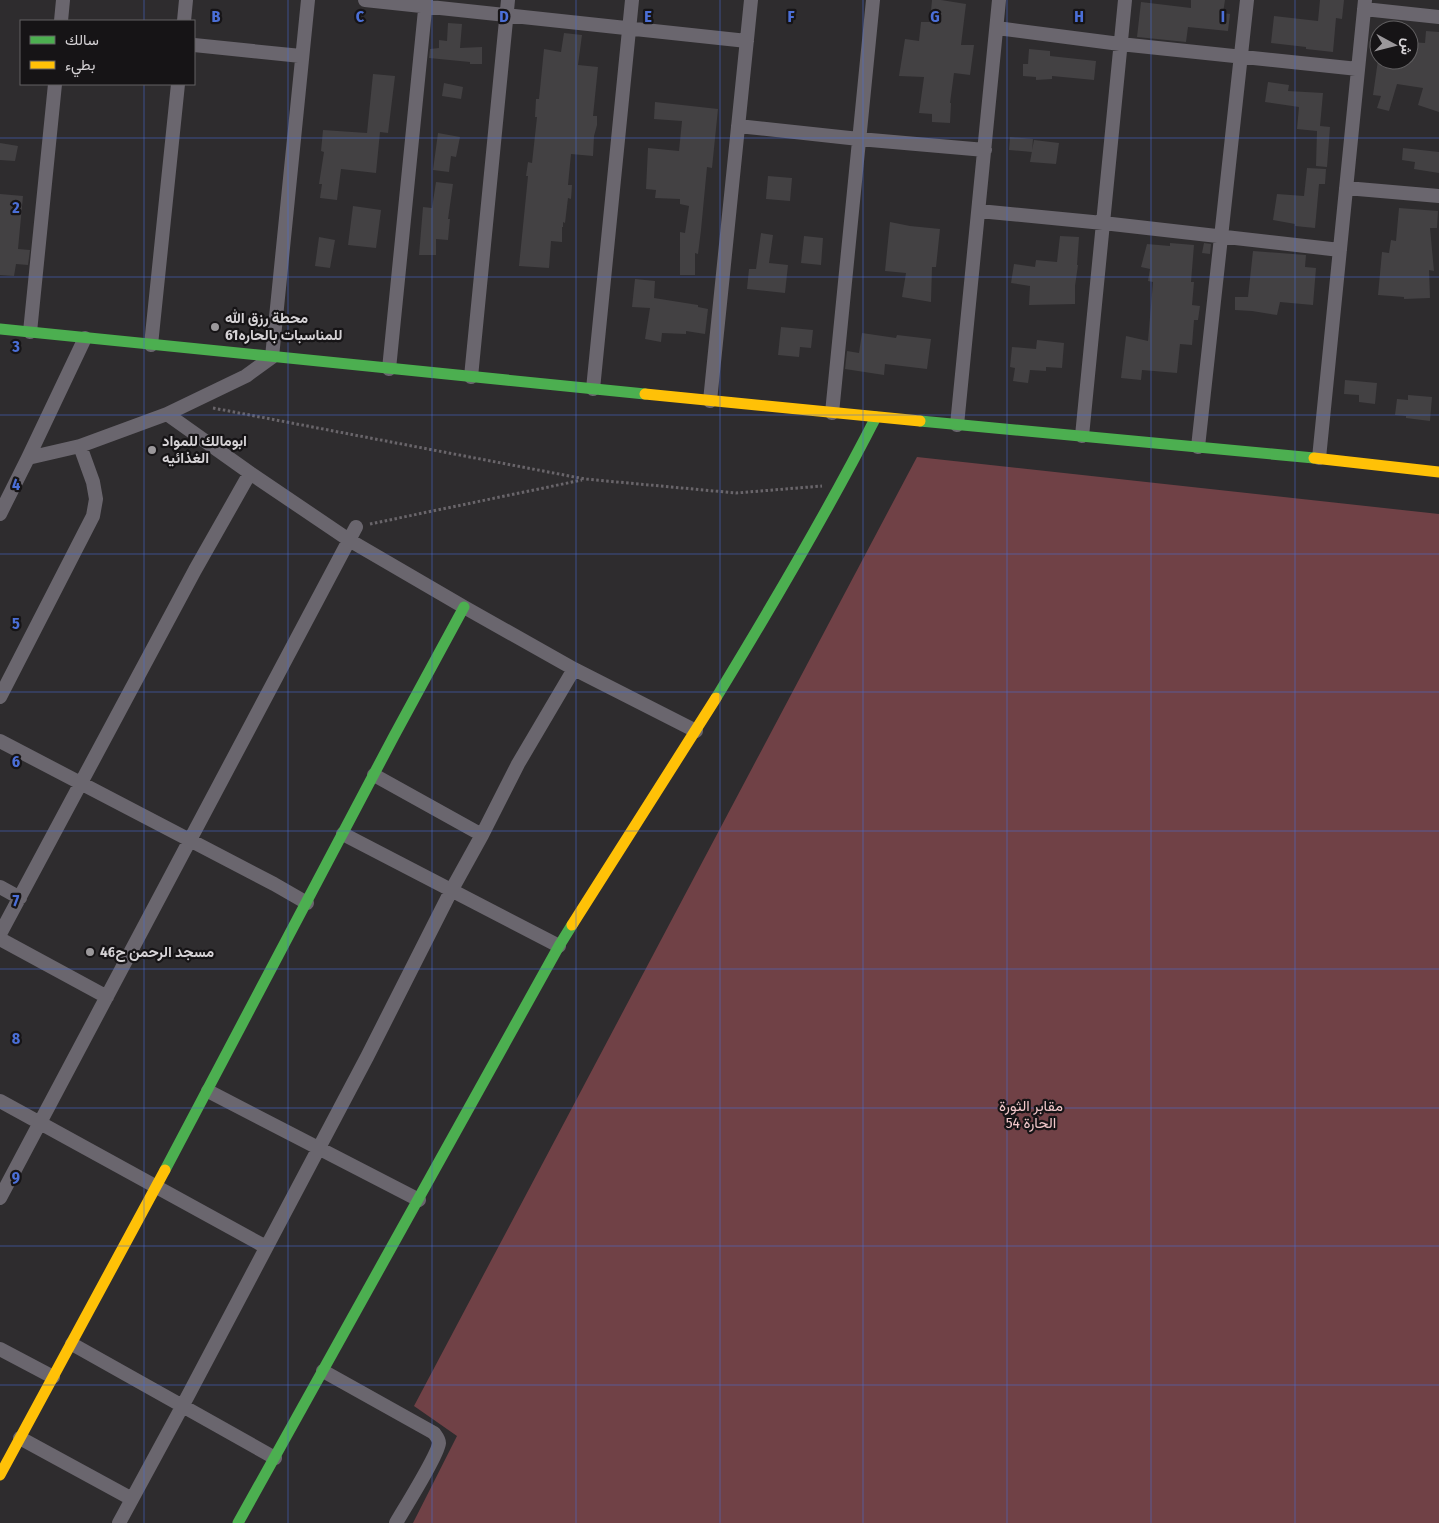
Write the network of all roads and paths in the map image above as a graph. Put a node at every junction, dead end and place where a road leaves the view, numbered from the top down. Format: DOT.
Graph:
graph roads {
  1 [pos="63,0"];
  2 [pos="186,0"];
  3 [pos="308,0"];
  4 [pos="365,0"];
  5 [pos="508,0"];
  6 [pos="632,0"];
  7 [pos="751,0"];
  8 [pos="873,0"];
  9 [pos="999,0"];
  10 [pos="1125,0"];
  11 [pos="1247,0"];
  12 [pos="425,3"];
  13 [pos="1365,4"];
  14 [pos="506,15"];
  15 [pos="1439,17"];
  16 [pos="61,20"];
  17 [pos="184,20"];
  18 [pos="629,28"];
  19 [pos="997,28"];
  20 [pos="746,40"];
  21 [pos="1120,44"];
  22 [pos="195,45"];
  23 [pos="301,56"];
  24 [pos="1240,56"];
  25 [pos="1358,69"];
  26 [pos="55,85"];
  27 [pos="178,85"];
  28 [pos="738,126"];
  29 [pos="859,139"];
  30 [pos="985,150"];
  31 [pos="1346,188"];
  32 [pos="1439,196"];
  33 [pos="979,211"];
  34 [pos="1103,223"];
  35 [pos="1221,236"];
  36 [pos="1340,250"];
  37 [pos="0,329"];
  38 [pos="30,332"];
  39 [pos="85,338"];
  40 [pos="151,345"];
  41 [pos="272,357"];
  42 [pos="389,369"];
  43 [pos="470,377"];
  44 [pos="593,389"];
  45 [pos="710,401"];
  46 [pos="188,403"];
  47 [pos="832,412"];
  48 [pos="167,414"];
  49 [pos="876,417"];
  50 [pos="957,425"];
  51 [pos="1082,436"];
  52 [pos="80,446"];
  53 [pos="1198,447"];
  54 [pos="28,458"];
  55 [pos="1319,458"];
  56 [pos="1439,468"];
  57 [pos="250,473"];
  58 [pos="585,480"];
  59 [pos="841,485"];
  60 [pos="0,514"];
  61 [pos="356,527"];
  62 [pos="349,540"];
  63 [pos="464,607"];
  64 [pos="574,669"];
  65 [pos="0,697"];
  66 [pos="696,731"];
  67 [pos="0,741"];
  68 [pos="374,774"];
  69 [pos="82,783"];
  70 [pos="343,834"];
  71 [pos="482,835"];
  72 [pos="190,841"];
  73 [pos="0,887"];
  74 [pos="451,891"];
  75 [pos="20,898"];
  76 [pos="307,903"];
  77 [pos="0,934"];
  78 [pos="0,938"];
  79 [pos="559,946"];
  80 [pos="107,997"];
  81 [pos="208,1091"];
  82 [pos="0,1100"];
  83 [pos="40,1123"];
  84 [pos="319,1148"];
  85 [pos="156,1187"];
  86 [pos="0,1198"];
  87 [pos="419,1200"];
  88 [pos="266,1247"];
  89 [pos="72,1344"];
  90 [pos="0,1349"];
  91 [pos="322,1371"];
  92 [pos="53,1377"];
  93 [pos="183,1406"];
  94 [pos="20,1438"];
  95 [pos="275,1458"];
  96 [pos="0,1475"];
  97 [pos="132,1500"];
  98 [pos="120,1523"];
  99 [pos="238,1523"];
  100 [pos="396,1523"];
  1 -- 16 [label="street"];
  2 -- 17 [label="street"];
  3 -- 23 [label="street"];
  4 -- 12 [label="street"];
  5 -- 14 [label="street"];
  6 -- 18 [label="street"];
  7 -- 20 [label="street"];
  8 -- 29 [label="street"];
  9 -- 19 [label="street"];
  10 -- 21 [label="street"];
  11 -- 24 [label="street"];
  12 -- 14 [label="street"];
  12 -- 42 [label="street"];
  13 -- 15 [label="street"];
  13 -- 25 [label="street"];
  14 -- 18 [label="street"];
  14 -- 43 [label="street"];
  18 -- 20 [label="street"];
  18 -- 44 [label="street"];
  19 -- 21 [label="street"];
  19 -- 30 [label="street"];
  20 -- 28 [label="street"];
  21 -- 24 [label="street"];
  21 -- 34 [label="street"];
  22 -- 23 [label="street"];
  23 -- 41 [label="street"];
  24 -- 25 [label="street"];
  24 -- 35 [label="street"];
  25 -- 31 [label="street"];
  26 -- 38 [label="street"];
  27 -- 40 [label="street"];
  28 -- 29 [label="street"];
  28 -- 45 [label="street"];
  29 -- 30 [label="street"];
  29 -- 47 [label="street"];
  30 -- 33 [label="street"];
  31 -- 32 [label="street"];
  31 -- 36 [label="street"];
  33 -- 34 [label="street"];
  33 -- 50 [label="street"];
  34 -- 35 [label="street"];
  34 -- 51 [label="street"];
  35 -- 36 [label="street"];
  35 -- 53 [label="street"];
  36 -- 55 [label="street"];
  37 -- 38 [label="street"];
  38 -- 39 [label="street"];
  39 -- 40 [label="street"];
  39 -- 54 [label="street"];
  40 -- 41 [label="street"];
  41 -- 42 [label="street"];
  41 -- 46 [label="street"];
  42 -- 43 [label="street"];
  43 -- 44 [label="street"];
  44 -- 45 [label="street"];
  45 -- 47 [label="street"];
  46 -- 48 [label="street"];
  46 -- 58 [label="path"];
  47 -- 49 [label="street"];
  48 -- 52 [label="street"];
  48 -- 57 [label="street"];
  49 -- 50 [label="street"];
  49 -- 59 [label="street"];
  50 -- 51 [label="street"];
  51 -- 53 [label="street"];
  52 -- 54 [label="street"];
  52 -- 65 [label="street"];
  53 -- 55 [label="street"];
  54 -- 60 [label="street"];
  55 -- 56 [label="street"];
  57 -- 62 [label="street"];
  57 -- 69 [label="street"];
  58 -- 59 [label="path"];
  58 -- 61 [label="path"];
  59 -- 66 [label="street"];
  61 -- 62 [label="street"];
  62 -- 63 [label="street"];
  62 -- 72 [label="street"];
  63 -- 64 [label="street"];
  63 -- 68 [label="street"];
  64 -- 66 [label="street"];
  64 -- 71 [label="street"];
  66 -- 79 [label="street"];
  67 -- 69 [label="street"];
  68 -- 70 [label="street"];
  68 -- 71 [label="street"];
  69 -- 72 [label="street"];
  69 -- 75 [label="street"];
  70 -- 74 [label="street"];
  70 -- 76 [label="street"];
  71 -- 74 [label="street"];
  72 -- 76 [label="street"];
  72 -- 80 [label="street"];
  73 -- 75 [label="street"];
  74 -- 79 [label="street"];
  74 -- 84 [label="street"];
  75 -- 77 [label="street"];
  76 -- 81 [label="street"];
  78 -- 80 [label="street"];
  79 -- 87 [label="street"];
  80 -- 83 [label="street"];
  81 -- 84 [label="street"];
  81 -- 85 [label="street"];
  82 -- 83 [label="street"];
  83 -- 85 [label="street"];
  83 -- 86 [label="street"];
  84 -- 87 [label="street"];
  84 -- 88 [label="street"];
  85 -- 88 [label="street"];
  85 -- 89 [label="street"];
  87 -- 91 [label="street"];
  88 -- 93 [label="street"];
  89 -- 92 [label="street"];
  89 -- 93 [label="street"];
  90 -- 92 [label="street"];
  91 -- 95 [label="street"];
  91 -- 100 [label="street"];
  92 -- 94 [label="street"];
  93 -- 95 [label="street"];
  93 -- 97 [label="street"];
  94 -- 96 [label="street"];
  94 -- 97 [label="street"];
  95 -- 99 [label="street"];
  97 -- 98 [label="street"];
}
